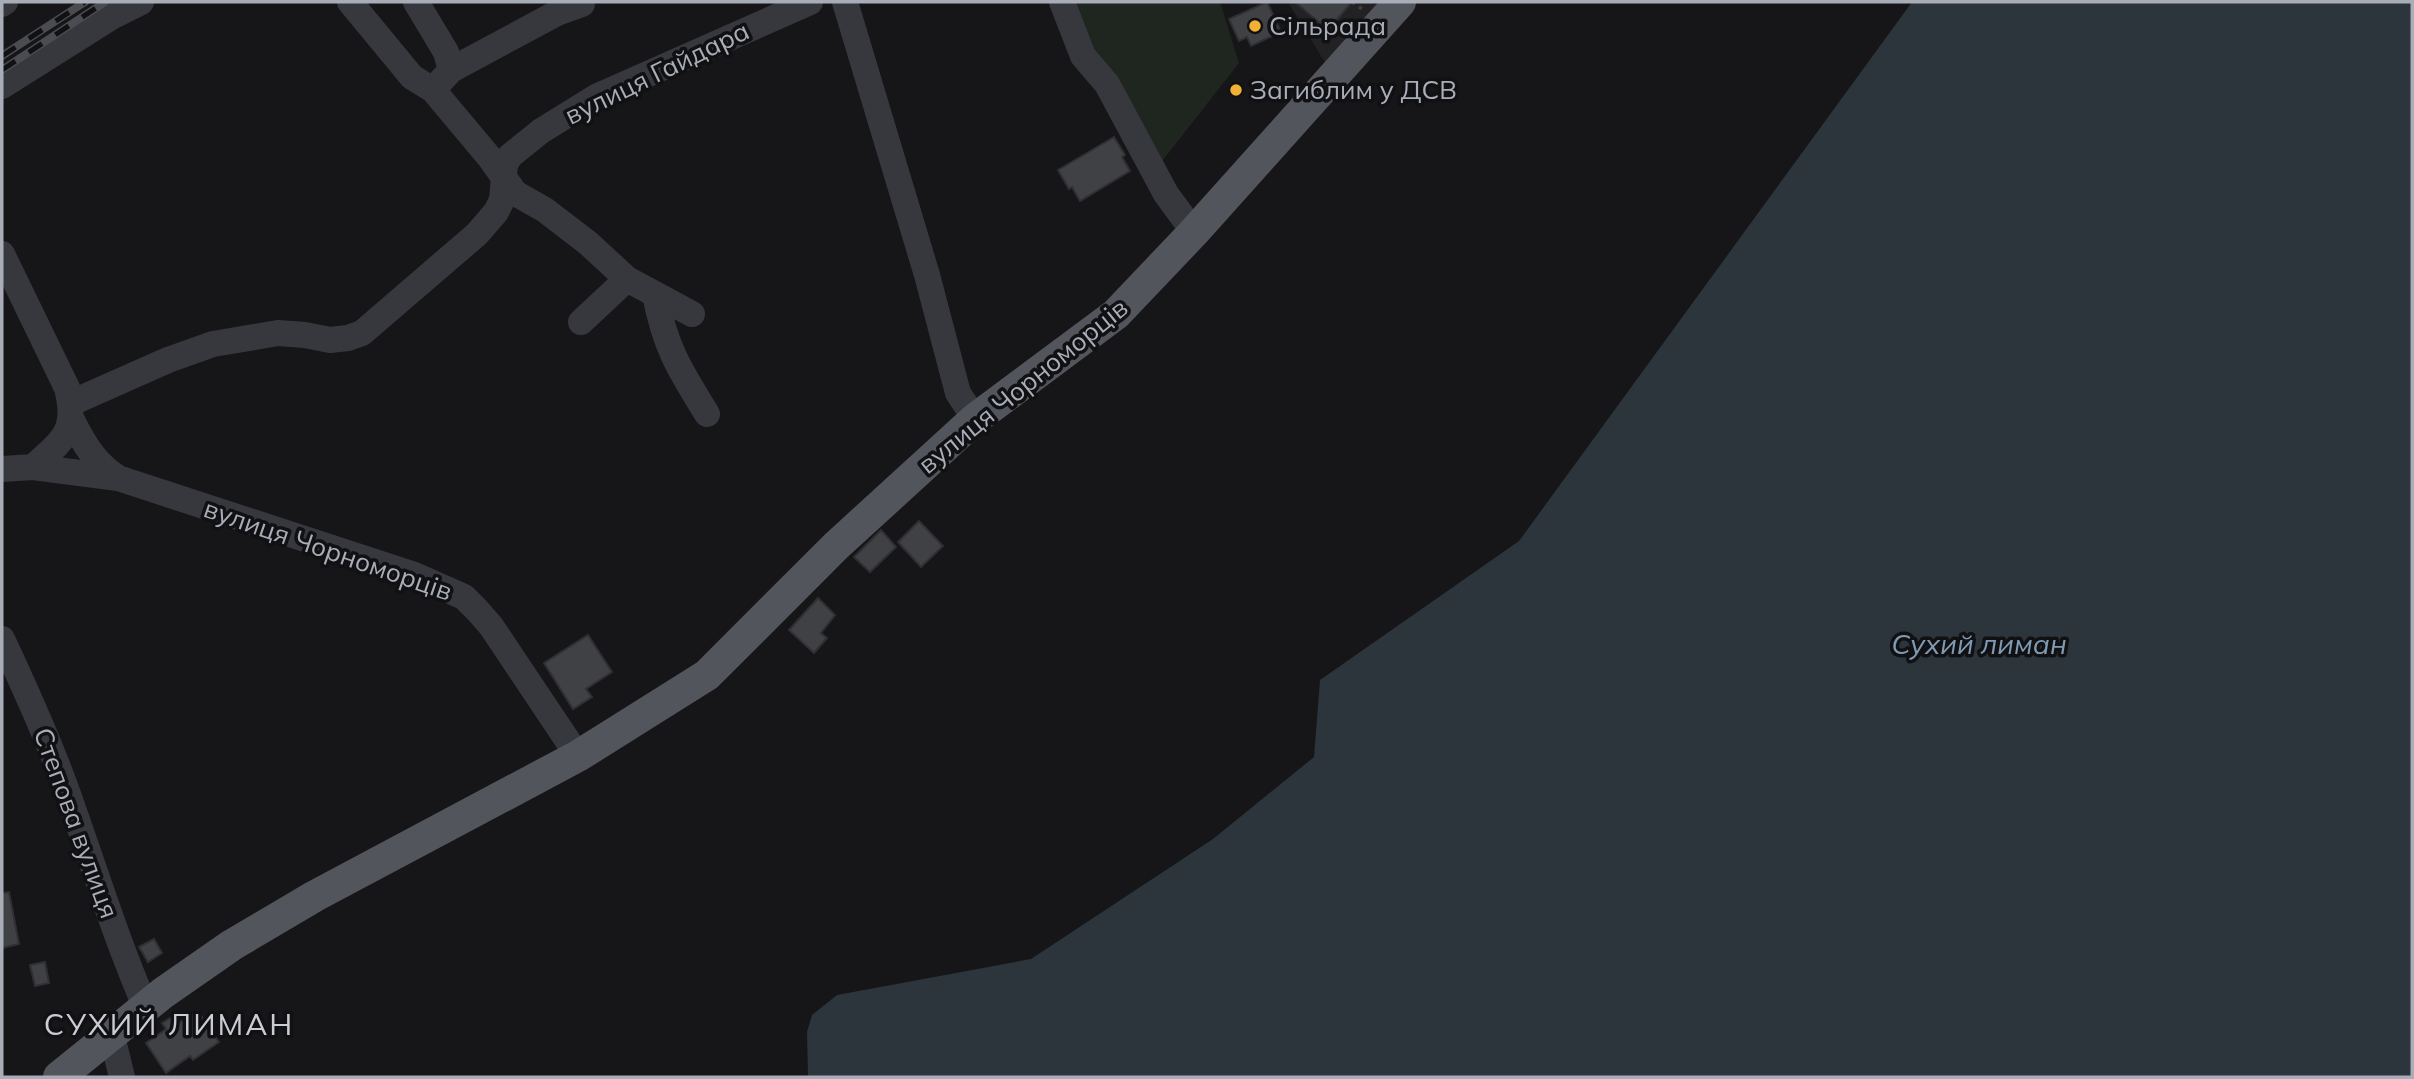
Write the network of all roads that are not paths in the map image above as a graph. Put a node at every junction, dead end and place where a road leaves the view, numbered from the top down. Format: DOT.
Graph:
graph roads {
  1 [pos="141,2"];
  2 [pos="350,2"];
  3 [pos="416,2"];
  4 [pos="810,2"];
  5 [pos="845,2"];
  6 [pos="1062,2"];
  7 [pos="1400,2"];
  8 [pos="582,4"];
  9 [pos="451,70"];
  10 [pos="2,86"];
  11 [pos="433,90"];
  12 [pos="503,179"];
  13 [pos="1194,232"];
  14 [pos="2,254"];
  15 [pos="627,279"];
  16 [pos="655,294"];
  17 [pos="692,314"];
  18 [pos="581,322"];
  19 [pos="71,412"];
  20 [pos="707,414"];
  21 [pos="975,419"];
  22 [pos="33,467"];
  23 [pos="2,470"];
  24 [pos="118,478"];
  25 [pos="2,639"];
  26 [pos="12,686"];
  27 [pos="578,756"];
  28 [pos="146,1007"];
  29 [pos="112,1036"];
  30 [pos="59,1077"];
  31 [pos="122,1077"];
  1 -- 10 [label="street"];
  2 -- 11 [label="street"];
  3 -- 9 [label="street"];
  4 -- 12 [label="street, вулиця Гайдара"];
  5 -- 21 [label="street"];
  6 -- 13 [label="street"];
  7 -- 13 [label="main road, вулиця Чорноморців"];
  8 -- 9 [label="street"];
  9 -- 11 [label="street"];
  11 -- 12 [label="street"];
  12 -- 15 [label="street"];
  12 -- 19 [label="street, вулиця Гайдара"];
  13 -- 21 [label="main road, вулиця Чорноморців"];
  14 -- 19 [label="street"];
  15 -- 16 [label="street"];
  15 -- 18 [label="street"];
  16 -- 17 [label="street"];
  16 -- 20 [label="street"];
  19 -- 22 [label="street"];
  19 -- 24 [label="street"];
  21 -- 27 [label="main road, вулиця Чорноморців"];
  22 -- 23 [label="street, вулиця Чорноморців"];
  22 -- 24 [label="street, вулиця Чорноморців"];
  24 -- 27 [label="street, вулиця Чорноморців"];
  25 -- 26 [label="street, Степова вулиця"];
  26 -- 28 [label="street, Степова вулиця"];
  27 -- 28 [label="main road, вулиця Чорноморців"];
  28 -- 29 [label="main road, вулиця Чорноморців"];
  29 -- 30 [label="main road, вулиця Чорноморців"];
  29 -- 31 [label="street"];
}
